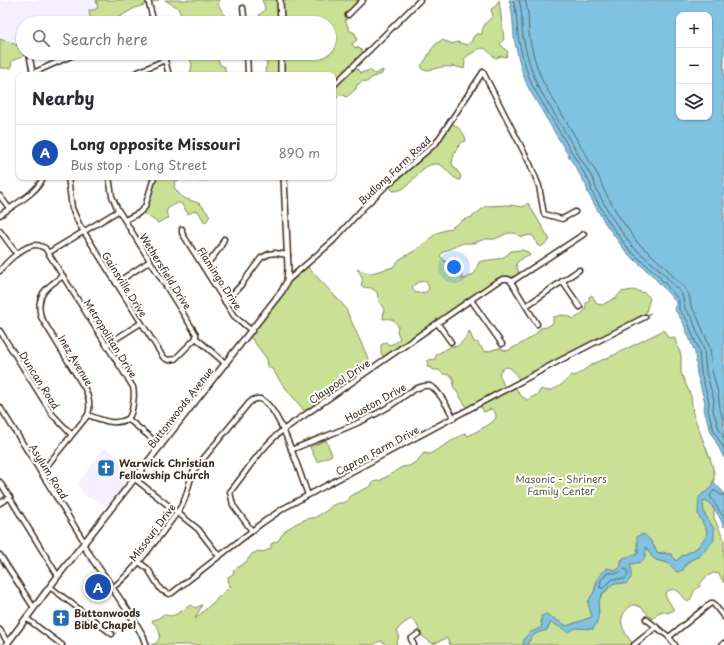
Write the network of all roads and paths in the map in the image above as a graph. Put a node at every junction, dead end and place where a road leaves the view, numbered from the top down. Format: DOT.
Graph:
graph roads {
  1 [pos="148,0"];
  2 [pos="280,0"];
  3 [pos="363,0"];
  4 [pos="420,0"];
  5 [pos="243,8"];
  6 [pos="348,15"];
  7 [pos="151,16"];
  8 [pos="244,16"];
  9 [pos="281,16"];
  10 [pos="30,60"];
  11 [pos="63,60"];
  12 [pos="165,60"];
  13 [pos="247,60"];
  14 [pos="281,60"];
  15 [pos="33,72"];
  16 [pos="37,72"];
  17 [pos="138,72"];
  18 [pos="168,72"];
  19 [pos="248,72"];
  20 [pos="281,72"];
  21 [pos="336,83"];
  22 [pos="42,180"];
  23 [pos="68,180"];
  24 [pos="110,180"];
  25 [pos="153,180"];
  26 [pos="284,180"];
  27 [pos="0,196"];
  28 [pos="9,208"];
  29 [pos="118,211"];
  30 [pos="575,212"];
  31 [pos="0,215"];
  32 [pos="125,220"];
  33 [pos="182,228"];
  34 [pos="0,231"];
  35 [pos="83,232"];
  36 [pos="584,234"];
  37 [pos="224,239"];
  38 [pos="48,253"];
  39 [pos="17,254"];
  40 [pos="288,255"];
  41 [pos="150,261"];
  42 [pos="204,268"];
  43 [pos="580,270"];
  44 [pos="0,272"];
  45 [pos="63,276"];
  46 [pos="287,281"];
  47 [pos="510,281"];
  48 [pos="562,281"];
  49 [pos="116,283"];
  50 [pos="471,300"];
  51 [pos="225,302"];
  52 [pos="526,306"];
  53 [pos="580,307"];
  54 [pos="645,317"];
  55 [pos="141,323"];
  56 [pos="438,324"];
  57 [pos="537,324"];
  58 [pos="252,331"];
  59 [pos="0,333"];
  60 [pos="196,338"];
  61 [pos="451,342"];
  62 [pos="502,344"];
  63 [pos="106,345"];
  64 [pos="226,364"];
  65 [pos="0,407"];
  66 [pos="88,415"];
  67 [pos="454,418"];
  68 [pos="128,419"];
  69 [pos="283,430"];
  70 [pos="71,434"];
  71 [pos="161,446"];
  72 [pos="291,450"];
  73 [pos="41,473"];
  74 [pos="135,479"];
  75 [pos="0,482"];
  76 [pos="308,495"];
  77 [pos="10,498"];
  78 [pos="0,503"];
  79 [pos="177,512"];
  80 [pos="252,531"];
  81 [pos="84,544"];
  82 [pos="0,554"];
  83 [pos="219,556"];
  84 [pos="139,562"];
  85 [pos="58,576"];
  86 [pos="50,587"];
  87 [pos="112,588"];
  88 [pos="34,608"];
  89 [pos="724,617"];
  90 [pos="26,618"];
  91 [pos="646,619"];
  92 [pos="656,627"];
  93 [pos="0,630"];
  94 [pos="112,634"];
  95 [pos="418,634"];
  96 [pos="669,637"];
  97 [pos="7,644"];
  98 [pos="62,645"];
  99 [pos="146,645"];
  100 [pos="414,645"];
  101 [pos="634,645"];
  102 [pos="675,645"];
  1 -- 7 [label="street"];
  2 -- 9 [label="street"];
  3 -- 6 [label="street"];
  4 -- 21 [label="street"];
  5 -- 8 [label="street"];
  10 -- 15 [label="street"];
  11 -- 16 [label="street"];
  12 -- 17 [label="street"];
  12 -- 18 [label="street"];
  13 -- 19 [label="street"];
  14 -- 20 [label="street"];
  22 -- 28 [label="street"];
  23 -- 35 [label="street, Gainsville Drive"];
  24 -- 29 [label="street, Wethersfield Drive"];
  25 -- 32 [label="street"];
  26 -- 40 [label="street, Buttonwoods Avenue"];
  27 -- 28 [label="street"];
  28 -- 31 [label="street"];
  29 -- 32 [label="street, Wethersfield Drive"];
  29 -- 35 [label="street"];
  30 -- 46 [label="street, Budlong Farm Road"];
  32 -- 41 [label="street, Wethersfield Drive"];
  33 -- 42 [label="street, Flamingo Drive"];
  34 -- 39 [label="street"];
  35 -- 38 [label="street"];
  35 -- 49 [label="street, Gainsville Drive"];
  36 -- 47 [label="street, Claypool Drive"];
  37 -- 42 [label="street"];
  38 -- 39 [label="street"];
  38 -- 45 [label="street, Metropolitan Drive"];
  39 -- 44 [label="street"];
  40 -- 46 [label="street, Buttonwoods Avenue"];
  40 -- 51 [label="street"];
  41 -- 49 [label="street"];
  41 -- 60 [label="street, Wethersfield Drive"];
  42 -- 51 [label="street, Flamingo Drive"];
  43 -- 48 [label="street"];
  45 -- 63 [label="street, Metropolitan Drive"];
  45 -- 66 [label="street, Inez Avenue"];
  46 -- 58 [label="street, Buttonwoods Avenue"];
  47 -- 50 [label="street, Claypool Drive"];
  47 -- 52 [label="street"];
  48 -- 52 [label="street"];
  48 -- 53 [label="street"];
  49 -- 55 [label="street, Gainsville Drive"];
  50 -- 56 [label="street, Claypool Drive"];
  50 -- 62 [label="street"];
  51 -- 58 [label="street, Flamingo Drive"];
  52 -- 57 [label="street"];
  54 -- 67 [label="street, Capron Farm Drive"];
  55 -- 60 [label="street, Gainsville Drive"];
  55 -- 63 [label="street"];
  56 -- 61 [label="street"];
  56 -- 69 [label="street, Claypool Drive"];
  58 -- 64 [label="street, Buttonwoods Avenue"];
  59 -- 70 [label="street, Duncan Road"];
  60 -- 64 [label="street, Wethersfield Drive"];
  63 -- 68 [label="street, Metropolitan Drive"];
  64 -- 71 [label="street, Buttonwoods Avenue"];
  65 -- 73 [label="street, Asylum Road"];
  66 -- 68 [label="street"];
  66 -- 70 [label="street"];
  67 -- 72 [label="street, Houston Drive"];
  67 -- 76 [label="street, Capron Farm Drive"];
  68 -- 71 [label="street"];
  69 -- 72 [label="street, Missouri Drive"];
  69 -- 79 [label="street, Missouri Drive"];
  69 -- 80 [label="street, Claypool Drive"];
  70 -- 73 [label="street"];
  71 -- 74 [label="street, Buttonwoods Avenue"];
  72 -- 76 [label="street, Missouri Drive"];
  73 -- 81 [label="street, Asylum Road"];
  74 -- 79 [label="street"];
  74 -- 81 [label="street, Buttonwoods Avenue"];
  75 -- 77 [label="street"];
  76 -- 80 [label="street, Capron Farm Drive"];
  77 -- 78 [label="street"];
  77 -- 85 [label="street"];
  79 -- 83 [label="street"];
  79 -- 84 [label="street, Missouri Drive"];
  80 -- 83 [label="street, Capron Farm Drive"];
  81 -- 85 [label="street, Buttonwoods Avenue"];
  81 -- 87 [label="street"];
  82 -- 88 [label="street"];
  83 -- 84 [label="street, Capron Farm Drive"];
  84 -- 87 [label="street, Missouri Drive"];
  85 -- 86 [label="street, Buttonwoods Avenue"];
  86 -- 88 [label="street, Buttonwoods Avenue"];
  86 -- 94 [label="street"];
  87 -- 99 [label="street"];
  88 -- 90 [label="street, Buttonwoods Avenue"];
  89 -- 96 [label="street"];
  90 -- 97 [label="street, Buttonwoods Avenue"];
  90 -- 98 [label="street"];
  91 -- 92 [label="street"];
  92 -- 96 [label="street"];
  92 -- 101 [label="street"];
  93 -- 97 [label="street"];
  95 -- 100 [label="street"];
  96 -- 102 [label="street"];
}
